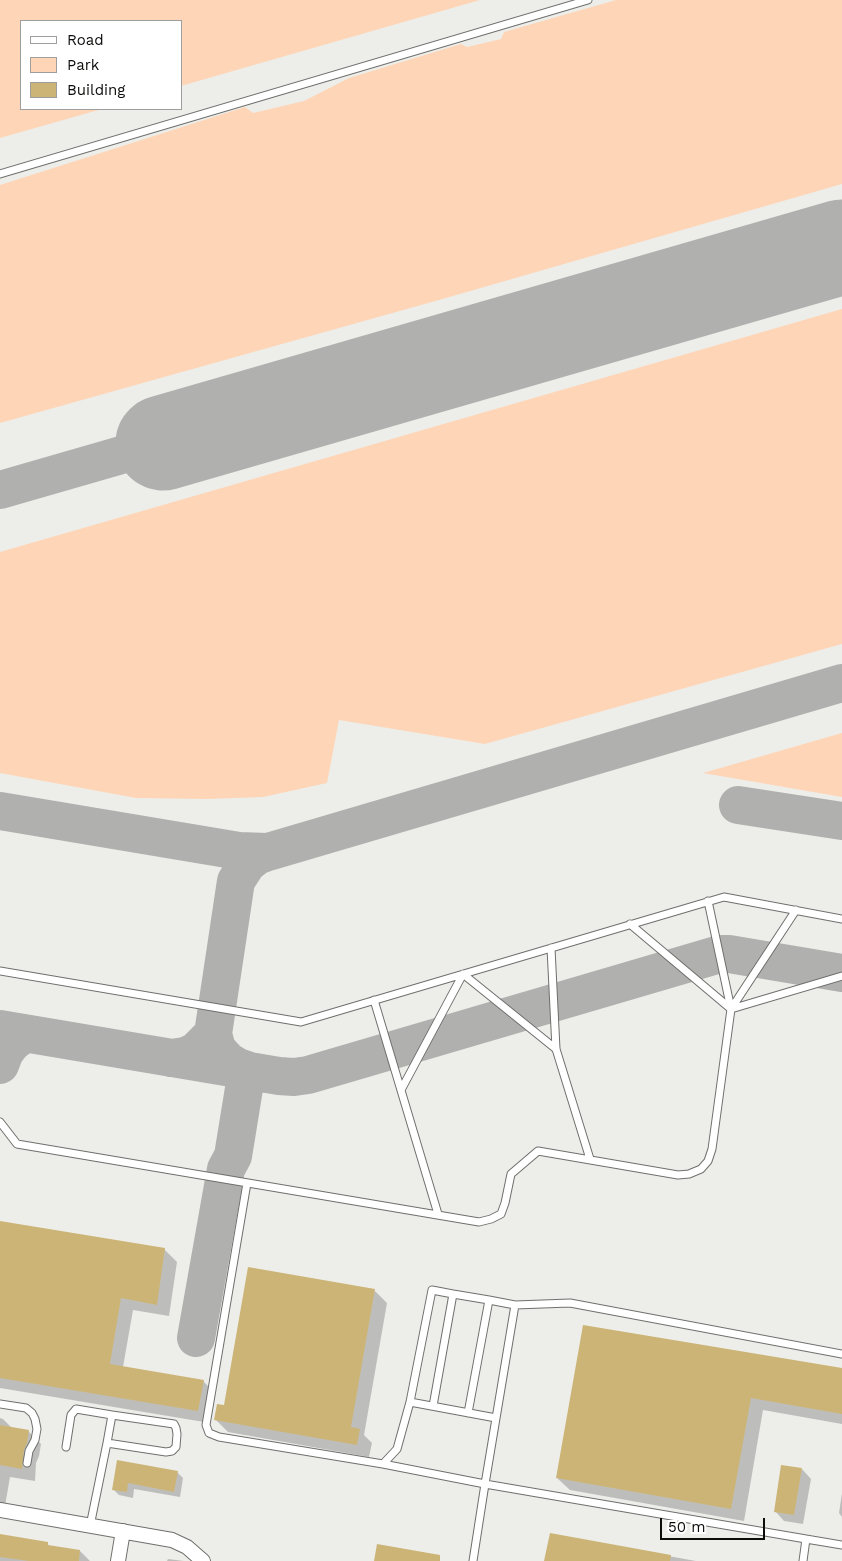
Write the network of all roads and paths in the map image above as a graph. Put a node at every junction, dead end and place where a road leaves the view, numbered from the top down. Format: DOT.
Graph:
graph roads {
  1 [pos="588,0"];
  2 [pos="0,174"];
  3 [pos="708,901"];
  4 [pos="796,910"];
  5 [pos="842,919"];
  6 [pos="630,924"];
  7 [pos="551,948"];
  8 [pos="2,974"];
  9 [pos="463,974"];
  10 [pos="842,976"];
  11 [pos="374,1000"];
  12 [pos="731,1009"];
  13 [pos="556,1049"];
  14 [pos="400,1090"];
  15 [pos="0,1122"];
  16 [pos="590,1159"];
  17 [pos="247,1183"];
  18 [pos="438,1214"];
  19 [pos="453,1294"];
  20 [pos="489,1300"];
  21 [pos="515,1305"];
  22 [pos="842,1354"];
  23 [pos="410,1402"];
  24 [pos="0,1404"];
  25 [pos="433,1406"];
  26 [pos="468,1413"];
  27 [pos="112,1415"];
  28 [pos="496,1418"];
  29 [pos="107,1443"];
  30 [pos="66,1447"];
  31 [pos="27,1463"];
  32 [pos="383,1464"];
  33 [pos="485,1484"];
  34 [pos="0,1510"];
  35 [pos="90,1526"];
  36 [pos="123,1531"];
  37 [pos="806,1539"];
  38 [pos="842,1545"];
  39 [pos="118,1561"];
  40 [pos="203,1561"];
  41 [pos="473,1561"];
  42 [pos="803,1561"];
  1 -- 2 [label="lane"];
  3 -- 4 [label="lane"];
  3 -- 6 [label="lane"];
  3 -- 12 [label="lane"];
  4 -- 5 [label="lane"];
  4 -- 12 [label="lane"];
  6 -- 7 [label="lane"];
  6 -- 12 [label="lane"];
  7 -- 9 [label="lane"];
  7 -- 13 [label="lane"];
  8 -- 11 [label="lane"];
  9 -- 11 [label="lane"];
  9 -- 13 [label="lane"];
  9 -- 14 [label="lane"];
  10 -- 12 [label="lane"];
  11 -- 14 [label="lane"];
  12 -- 16 [label="lane"];
  13 -- 16 [label="lane"];
  14 -- 18 [label="lane"];
  15 -- 17 [label="lane"];
  16 -- 18 [label="lane"];
  17 -- 18 [label="lane"];
  17 -- 32 [label="lane"];
  19 -- 20 [label="lane"];
  19 -- 23 [label="lane"];
  19 -- 25 [label="lane"];
  20 -- 21 [label="lane"];
  20 -- 26 [label="lane"];
  21 -- 22 [label="lane"];
  21 -- 28 [label="lane"];
  23 -- 25 [label="lane"];
  23 -- 32 [label="lane"];
  24 -- 31 [label="lane"];
  25 -- 26 [label="lane"];
  26 -- 28 [label="lane"];
  27 -- 29 [label="lane"];
  27 -- 29 [label="lane"];
  27 -- 30 [label="lane"];
  28 -- 33 [label="lane"];
  29 -- 35 [label="lane"];
  32 -- 33 [label="lane"];
  33 -- 37 [label="lane"];
  33 -- 41 [label="lane"];
  34 -- 35 [label="street"];
  35 -- 36 [label="street"];
  36 -- 39 [label="street"];
  36 -- 40 [label="street"];
  37 -- 38 [label="lane"];
  37 -- 42 [label="lane"];
}
